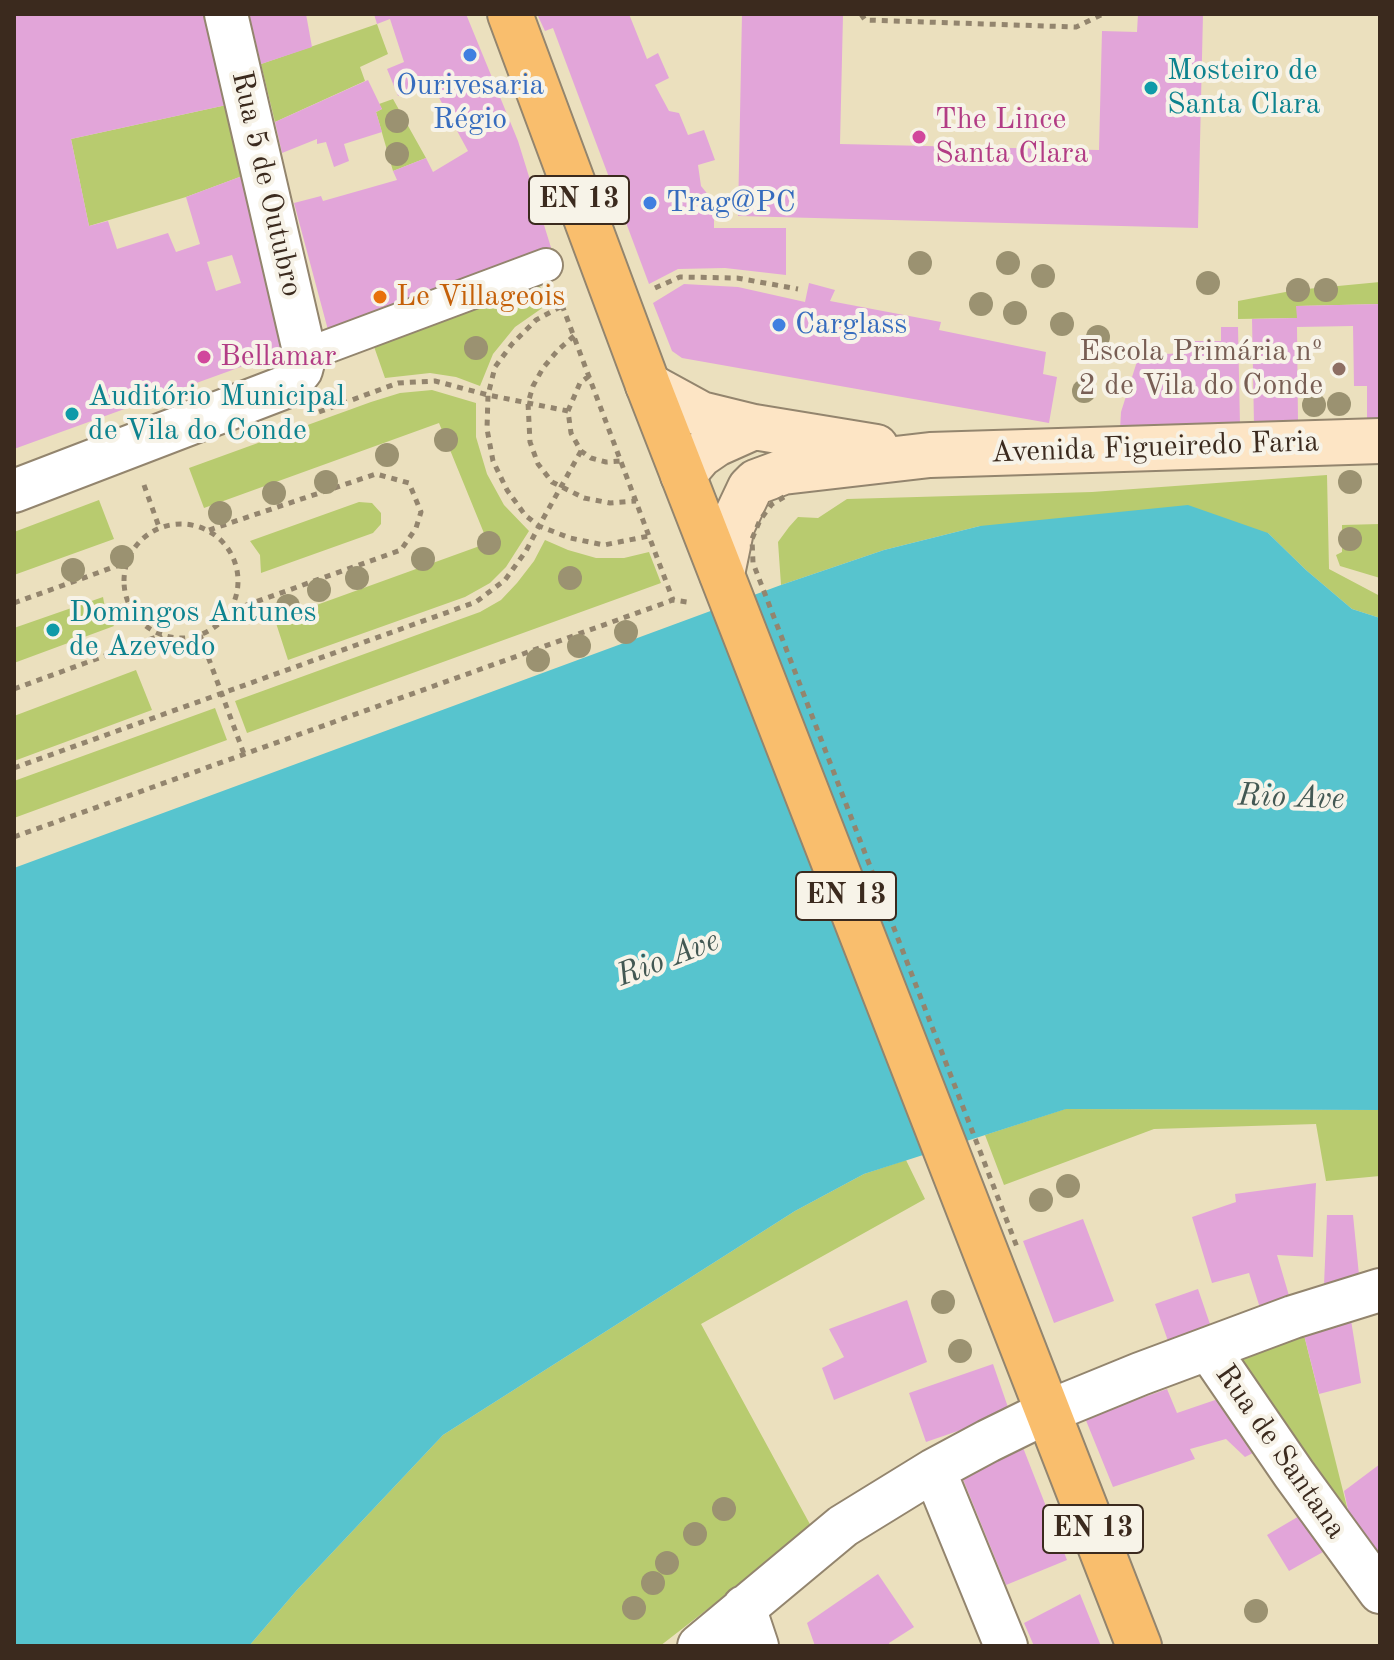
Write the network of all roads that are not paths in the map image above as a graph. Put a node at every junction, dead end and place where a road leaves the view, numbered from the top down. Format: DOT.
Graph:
graph roads {
  1 [pos="226,14"];
  2 [pos="510,14"];
  3 [pos="546,265"];
  4 [pos="305,355"];
  5 [pos="648,385"];
  6 [pos="754,427"];
  7 [pos="1380,441"];
  8 [pos="930,455"];
  9 [pos="683,475"];
  10 [pos="770,489"];
  11 [pos="14,491"];
  12 [pos="713,590"];
  13 [pos="1380,1290"];
  14 [pos="1209,1350"];
  15 [pos="1035,1419"];
  16 [pos="934,1470"];
  17 [pos="1380,1592"];
  18 [pos="744,1607"];
  19 [pos="699,1646"];
  20 [pos="757,1646"];
  21 [pos="1006,1646"];
  22 [pos="1139,1646"];
  1 -- 4 [label="street, Rua 5 de Outubro"];
  2 -- 5 [label="main road, EN 13"];
  3 -- 4 [label="street"];
  4 -- 11 [label="street"];
  5 -- 6 [label="main road, Avenida Figueiredo Faria"];
  5 -- 9 [label="main road, EN 13"];
  6 -- 8 [label="main road, Avenida Figueiredo Faria"];
  6 -- 9 [label="main road"];
  7 -- 8 [label="main road, Avenida Figueiredo Faria"];
  8 -- 10 [label="main road, Avenida Figueiredo Faria"];
  9 -- 10 [label="main road, Avenida Figueiredo Faria"];
  9 -- 12 [label="main road, EN 13"];
  10 -- 12 [label="main road"];
  12 -- 15 [label="main road, EN 13"];
  13 -- 14 [label="street"];
  14 -- 15 [label="street"];
  14 -- 17 [label="street, Rua de Santana"];
  15 -- 16 [label="street"];
  15 -- 22 [label="main road, EN 13"];
  16 -- 18 [label="street"];
  16 -- 21 [label="street"];
  18 -- 19 [label="street"];
  18 -- 20 [label="street"];
}
